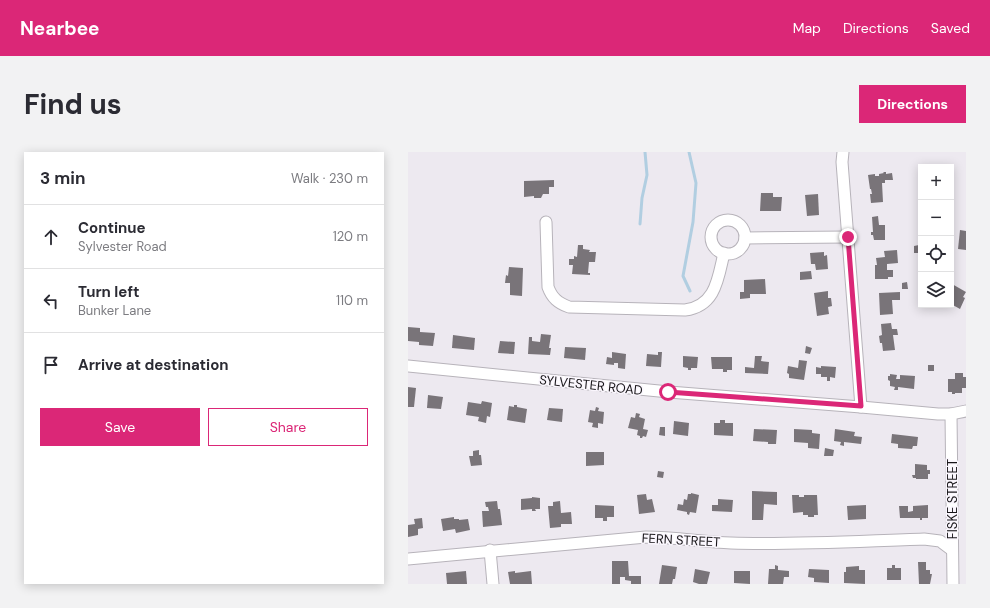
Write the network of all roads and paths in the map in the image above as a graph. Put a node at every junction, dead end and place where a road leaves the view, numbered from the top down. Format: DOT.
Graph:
graph roads {
  1 [pos="843,152"];
  2 [pos="546,222"];
  3 [pos="848,237"];
  4 [pos="745,238"];
  5 [pos="724,253"];
  6 [pos="408,366"];
  7 [pos="861,406"];
  8 [pos="966,411"];
  9 [pos="951,414"];
  10 [pos="490,550"];
  11 [pos="952,550"];
  12 [pos="408,559"];
  13 [pos="493,584"];
  14 [pos="953,584"];
  1 -- 3 [label="street"];
  2 -- 5 [label="street"];
  3 -- 4 [label="street"];
  3 -- 7 [label="street"];
  4 -- 5 [label="street"];
  4 -- 5 [label="street"];
  6 -- 7 [label="street, SYLVESTER ROAD"];
  7 -- 9 [label="street, SYLVESTER ROAD"];
  8 -- 9 [label="street, SYLVESTER ROAD"];
  9 -- 11 [label="street, FISKE STREET"];
  10 -- 11 [label="street, FERN STREET"];
  10 -- 12 [label="street, FERN STREET"];
  10 -- 13 [label="street"];
  11 -- 14 [label="street, FISKE STREET"];
}
